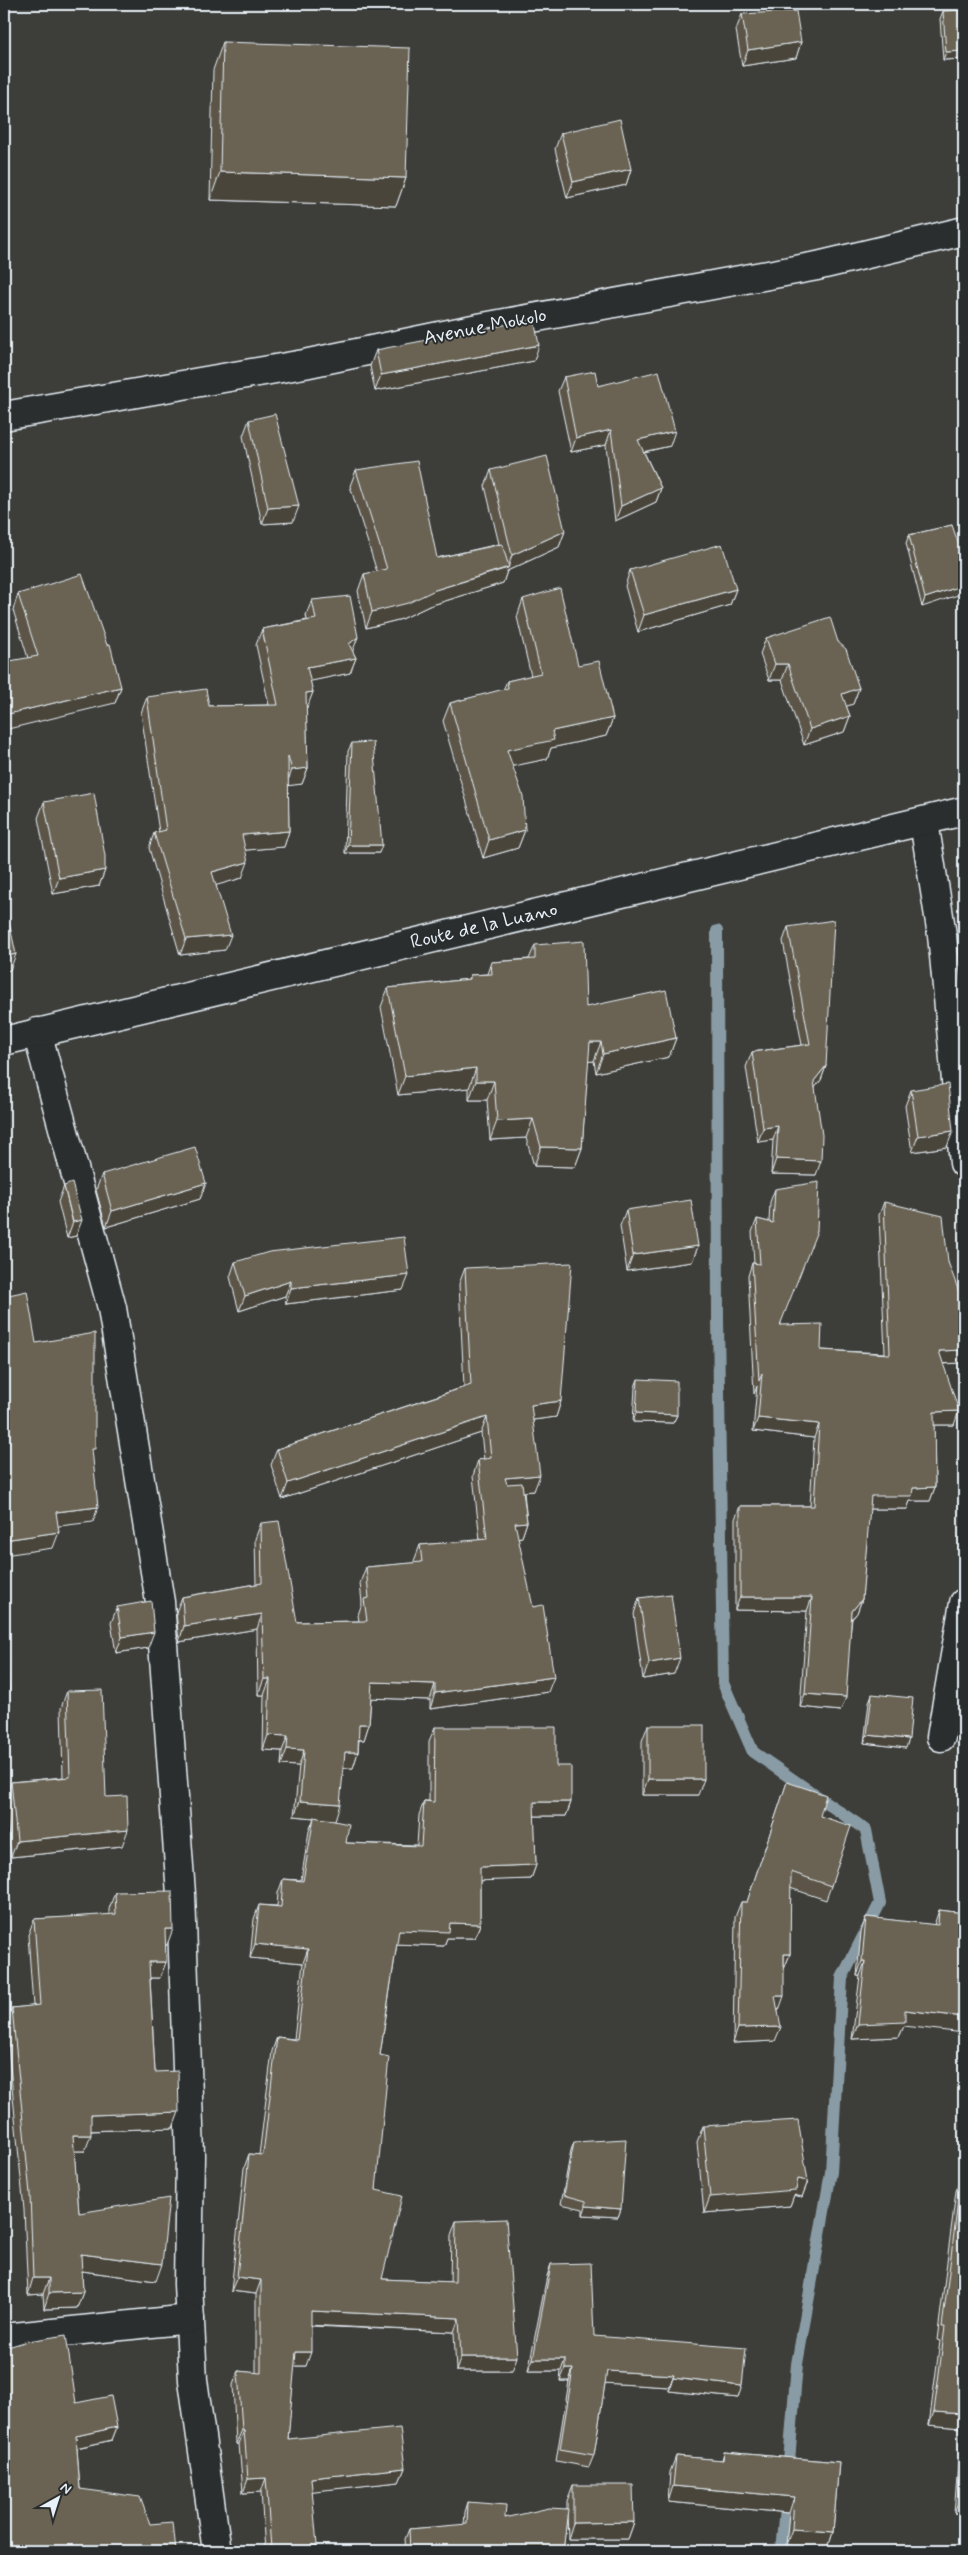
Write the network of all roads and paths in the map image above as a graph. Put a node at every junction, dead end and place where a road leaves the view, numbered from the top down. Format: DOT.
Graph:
graph roads {
  1 [pos="964,231"];
  2 [pos="4,416"];
  3 [pos="964,811"];
  4 [pos="924,822"];
  5 [pos="37,1032"];
  6 [pos="4,1041"];
  7 [pos="964,1164"];
  8 [pos="964,1603"];
  9 [pos="941,1738"];
  10 [pos="190,2319"];
  11 [pos="4,2338"];
  12 [pos="217,2551"];
  1 -- 2 [label="street, Avenue Mokolo"];
  3 -- 4 [label="street, Route de la Luano"];
  4 -- 5 [label="street, Route de la Luano"];
  4 -- 7 [label="street"];
  5 -- 6 [label="street, Route de la Luano"];
  5 -- 10 [label="street"];
  8 -- 9 [label="street"];
  10 -- 11 [label="street"];
  10 -- 12 [label="street"];
}
